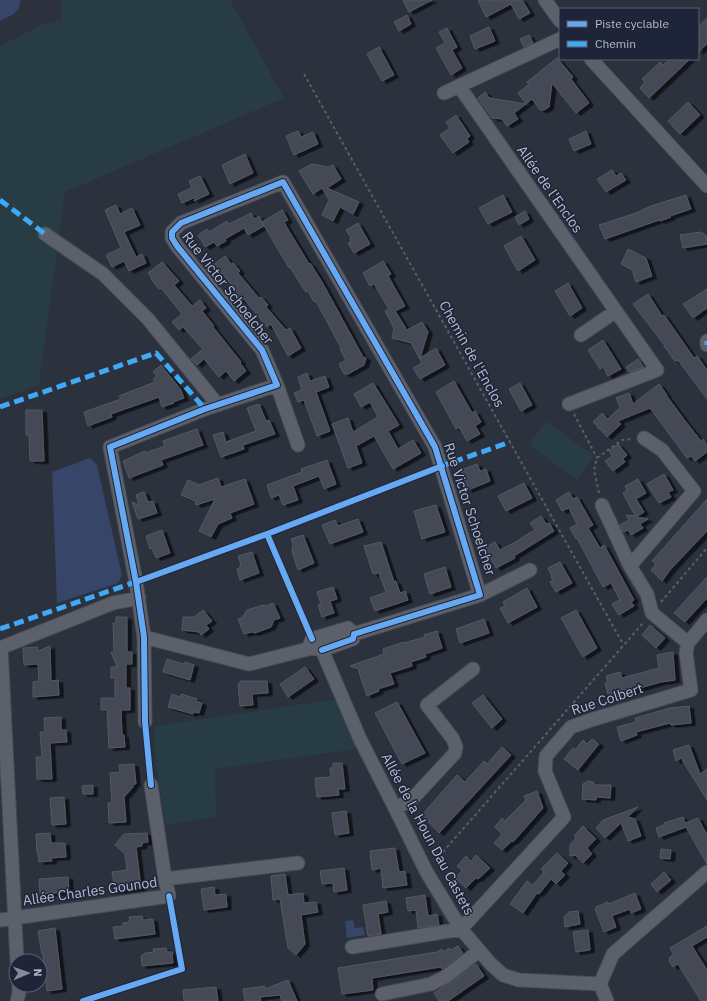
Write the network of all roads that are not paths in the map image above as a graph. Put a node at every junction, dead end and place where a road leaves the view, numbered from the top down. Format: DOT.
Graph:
graph roads {
  1 [pos="545,0"];
  2 [pos="559,20"];
  3 [pos="559,39"];
  4 [pos="592,60"];
  5 [pos="459,86"];
  6 [pos="444,93"];
  7 [pos="707,186"];
  8 [pos="45,234"];
  9 [pos="616,311"];
  10 [pos="581,335"];
  11 [pos="707,341"];
  12 [pos="707,345"];
  13 [pos="277,385"];
  14 [pos="569,404"];
  15 [pos="218,405"];
  16 [pos="644,438"];
  17 [pos="298,445"];
  18 [pos="602,505"];
  19 [pos="630,566"];
  20 [pos="530,570"];
  21 [pos="480,595"];
  22 [pos="139,598"];
  23 [pos="707,620"];
  24 [pos="144,637"];
  25 [pos="688,642"];
  26 [pos="0,648"];
  27 [pos="317,649"];
  28 [pos="473,669"];
  29 [pos="145,722"];
  30 [pos="151,785"];
  31 [pos="395,808"];
  32 [pos="298,863"];
  33 [pos="707,872"];
  34 [pos="165,879"];
  35 [pos="14,918"];
  36 [pos="0,920"];
  37 [pos="461,929"];
  38 [pos="352,947"];
  39 [pos="479,951"];
  40 [pos="16,953"];
  41 [pos="600,984"];
  42 [pos="382,994"];
  43 [pos="607,1001"];
  1 -- 2 [label="street"];
  3 -- 5 [label="street"];
  4 -- 7 [label="street"];
  5 -- 6 [label="street"];
  5 -- 9 [label="street, Allée de l'Enclos"];
  8 -- 15 [label="street"];
  9 -- 10 [label="street"];
  9 -- 14 [label="street, Allée de l'Enclos"];
  11 -- 12 [label="street"];
  13 -- 15 [label="street"];
  13 -- 17 [label="street, Rue Victor Schoelcher"];
  13 -- 21 [label="street, Rue Victor Schoelcher"];
  15 -- 22 [label="street"];
  16 -- 19 [label="street"];
  18 -- 19 [label="street"];
  19 -- 25 [label="street"];
  20 -- 21 [label="street"];
  21 -- 27 [label="street"];
  22 -- 24 [label="street"];
  22 -- 26 [label="street"];
  23 -- 25 [label="street"];
  24 -- 27 [label="street"];
  24 -- 29 [label="street"];
  25 -- 37 [label="street, Rue Colbert"];
  26 -- 35 [label="street"];
  27 -- 31 [label="street, Allée de la Houn Dau Castets"];
  28 -- 31 [label="street"];
  30 -- 34 [label="street"];
  31 -- 37 [label="street, Allée de la Houn Dau Castets"];
  32 -- 34 [label="street, Allée Charles Gounod"];
  33 -- 41 [label="street"];
  34 -- 35 [label="street, Allée Charles Gounod"];
  35 -- 36 [label="street, Allée Charles Gounod"];
  35 -- 40 [label="street"];
  37 -- 38 [label="street"];
  37 -- 39 [label="street, Allée de la Houn Dau Castets"];
  39 -- 41 [label="street, Allée de la Houn Dau Castets"];
  39 -- 42 [label="street"];
  41 -- 43 [label="street"];
}
